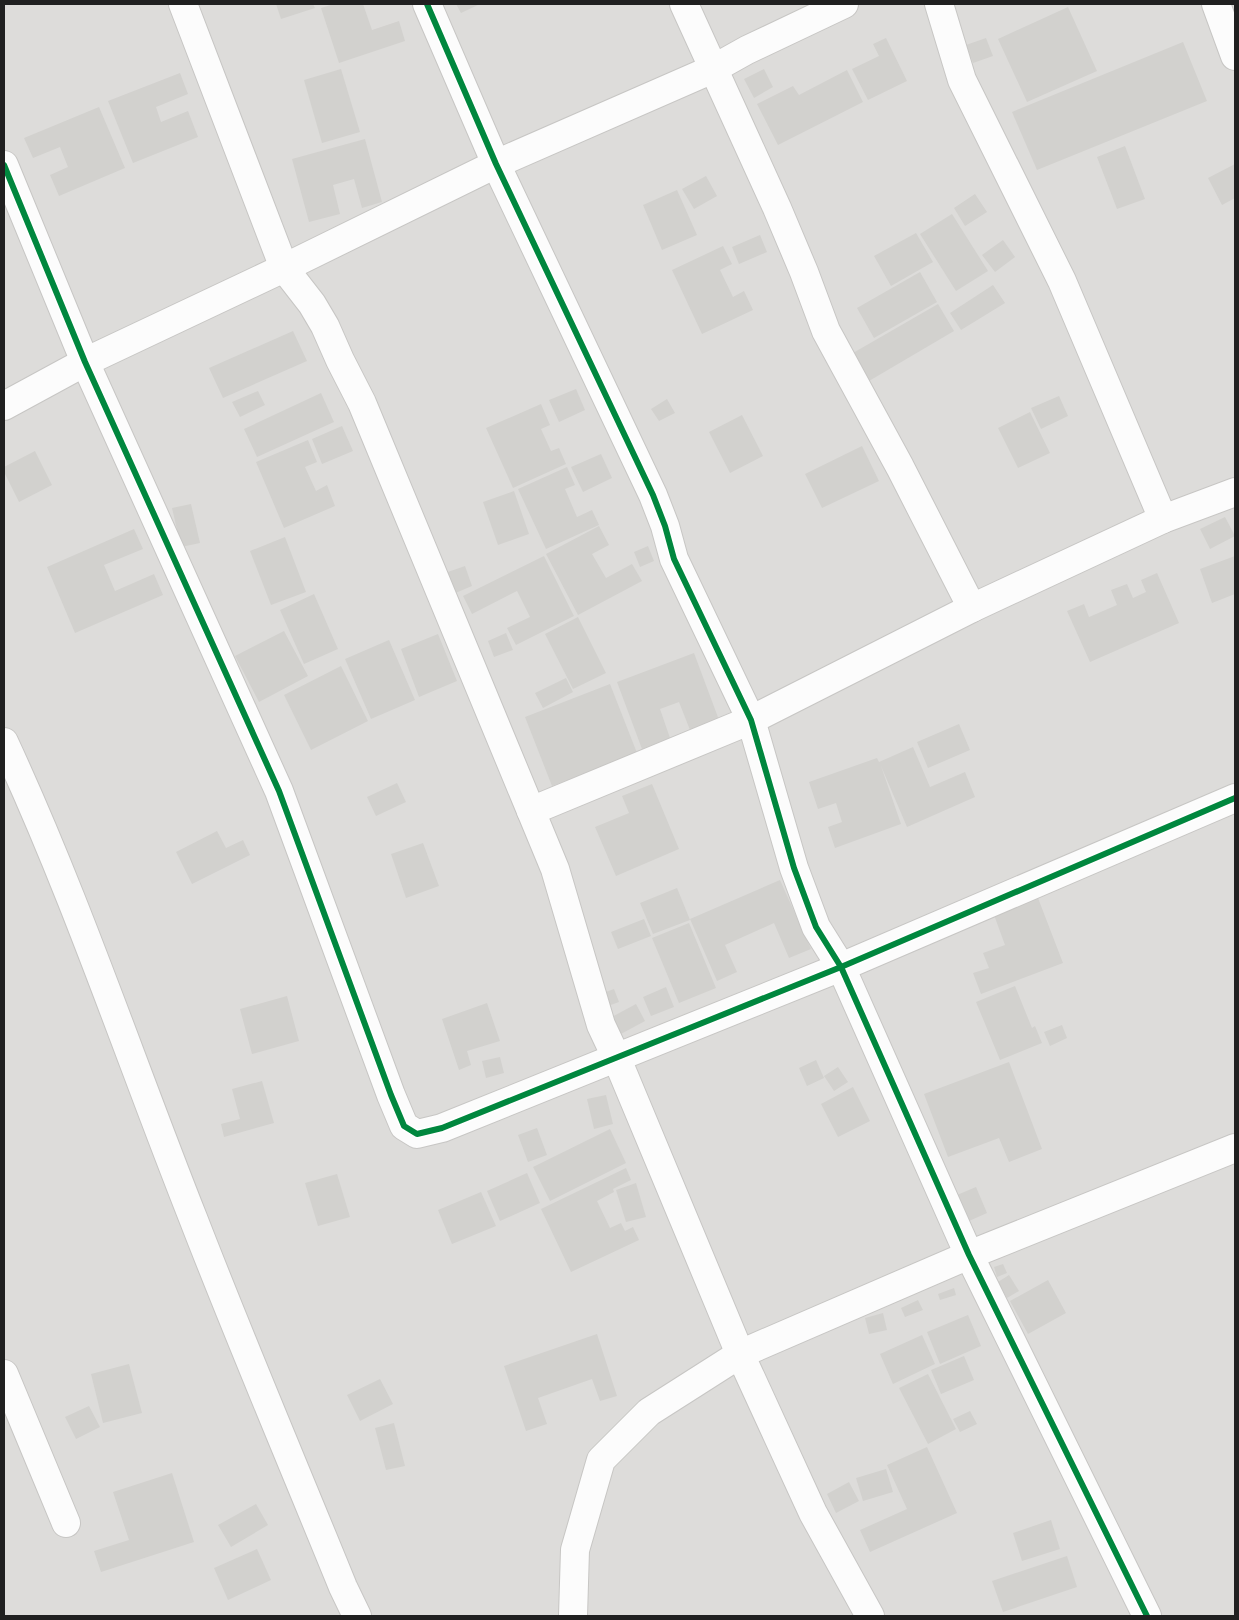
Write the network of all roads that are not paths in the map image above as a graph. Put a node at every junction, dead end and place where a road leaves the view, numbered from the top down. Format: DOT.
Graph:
graph roads {
  1 [pos="183,4"];
  2 [pos="427,4"];
  3 [pos="684,4"];
  4 [pos="844,4"];
  5 [pos="939,4"];
  6 [pos="1216,4"];
  7 [pos="1235,56"];
  8 [pos="713,69"];
  9 [pos="496,164"];
  10 [pos="4,165"];
  11 [pos="284,268"];
  12 [pos="84,362"];
  13 [pos="4,406"];
  14 [pos="1235,492"];
  15 [pos="1163,519"];
  16 [pos="972,608"];
  17 [pos="751,720"];
  18 [pos="4,742"];
  19 [pos="1235,798"];
  20 [pos="532,811"];
  21 [pos="841,967"];
  22 [pos="617,1059"];
  23 [pos="1235,1148"];
  24 [pos="969,1256"];
  25 [pos="740,1354"];
  26 [pos="4,1374"];
  27 [pos="66,1523"];
  28 [pos="357,1616"];
  29 [pos="572,1616"];
  30 [pos="870,1616"];
  31 [pos="1147,1616"];
  1 -- 11 [label="street"];
  2 -- 9 [label="street"];
  3 -- 8 [label="street"];
  4 -- 8 [label="street"];
  5 -- 15 [label="street"];
  6 -- 7 [label="street"];
  8 -- 9 [label="street"];
  8 -- 16 [label="street"];
  9 -- 11 [label="street"];
  9 -- 17 [label="street"];
  10 -- 12 [label="street"];
  11 -- 12 [label="street"];
  11 -- 20 [label="street"];
  12 -- 13 [label="street"];
  12 -- 22 [label="street"];
  14 -- 15 [label="street"];
  15 -- 16 [label="street"];
  16 -- 17 [label="street"];
  17 -- 20 [label="street"];
  17 -- 21 [label="street"];
  18 -- 28 [label="street"];
  19 -- 21 [label="street"];
  20 -- 22 [label="street"];
  21 -- 22 [label="street"];
  21 -- 24 [label="street"];
  22 -- 25 [label="street"];
  23 -- 24 [label="street"];
  24 -- 25 [label="street"];
  24 -- 31 [label="street"];
  25 -- 29 [label="street"];
  25 -- 30 [label="street"];
  26 -- 27 [label="street"];
}
